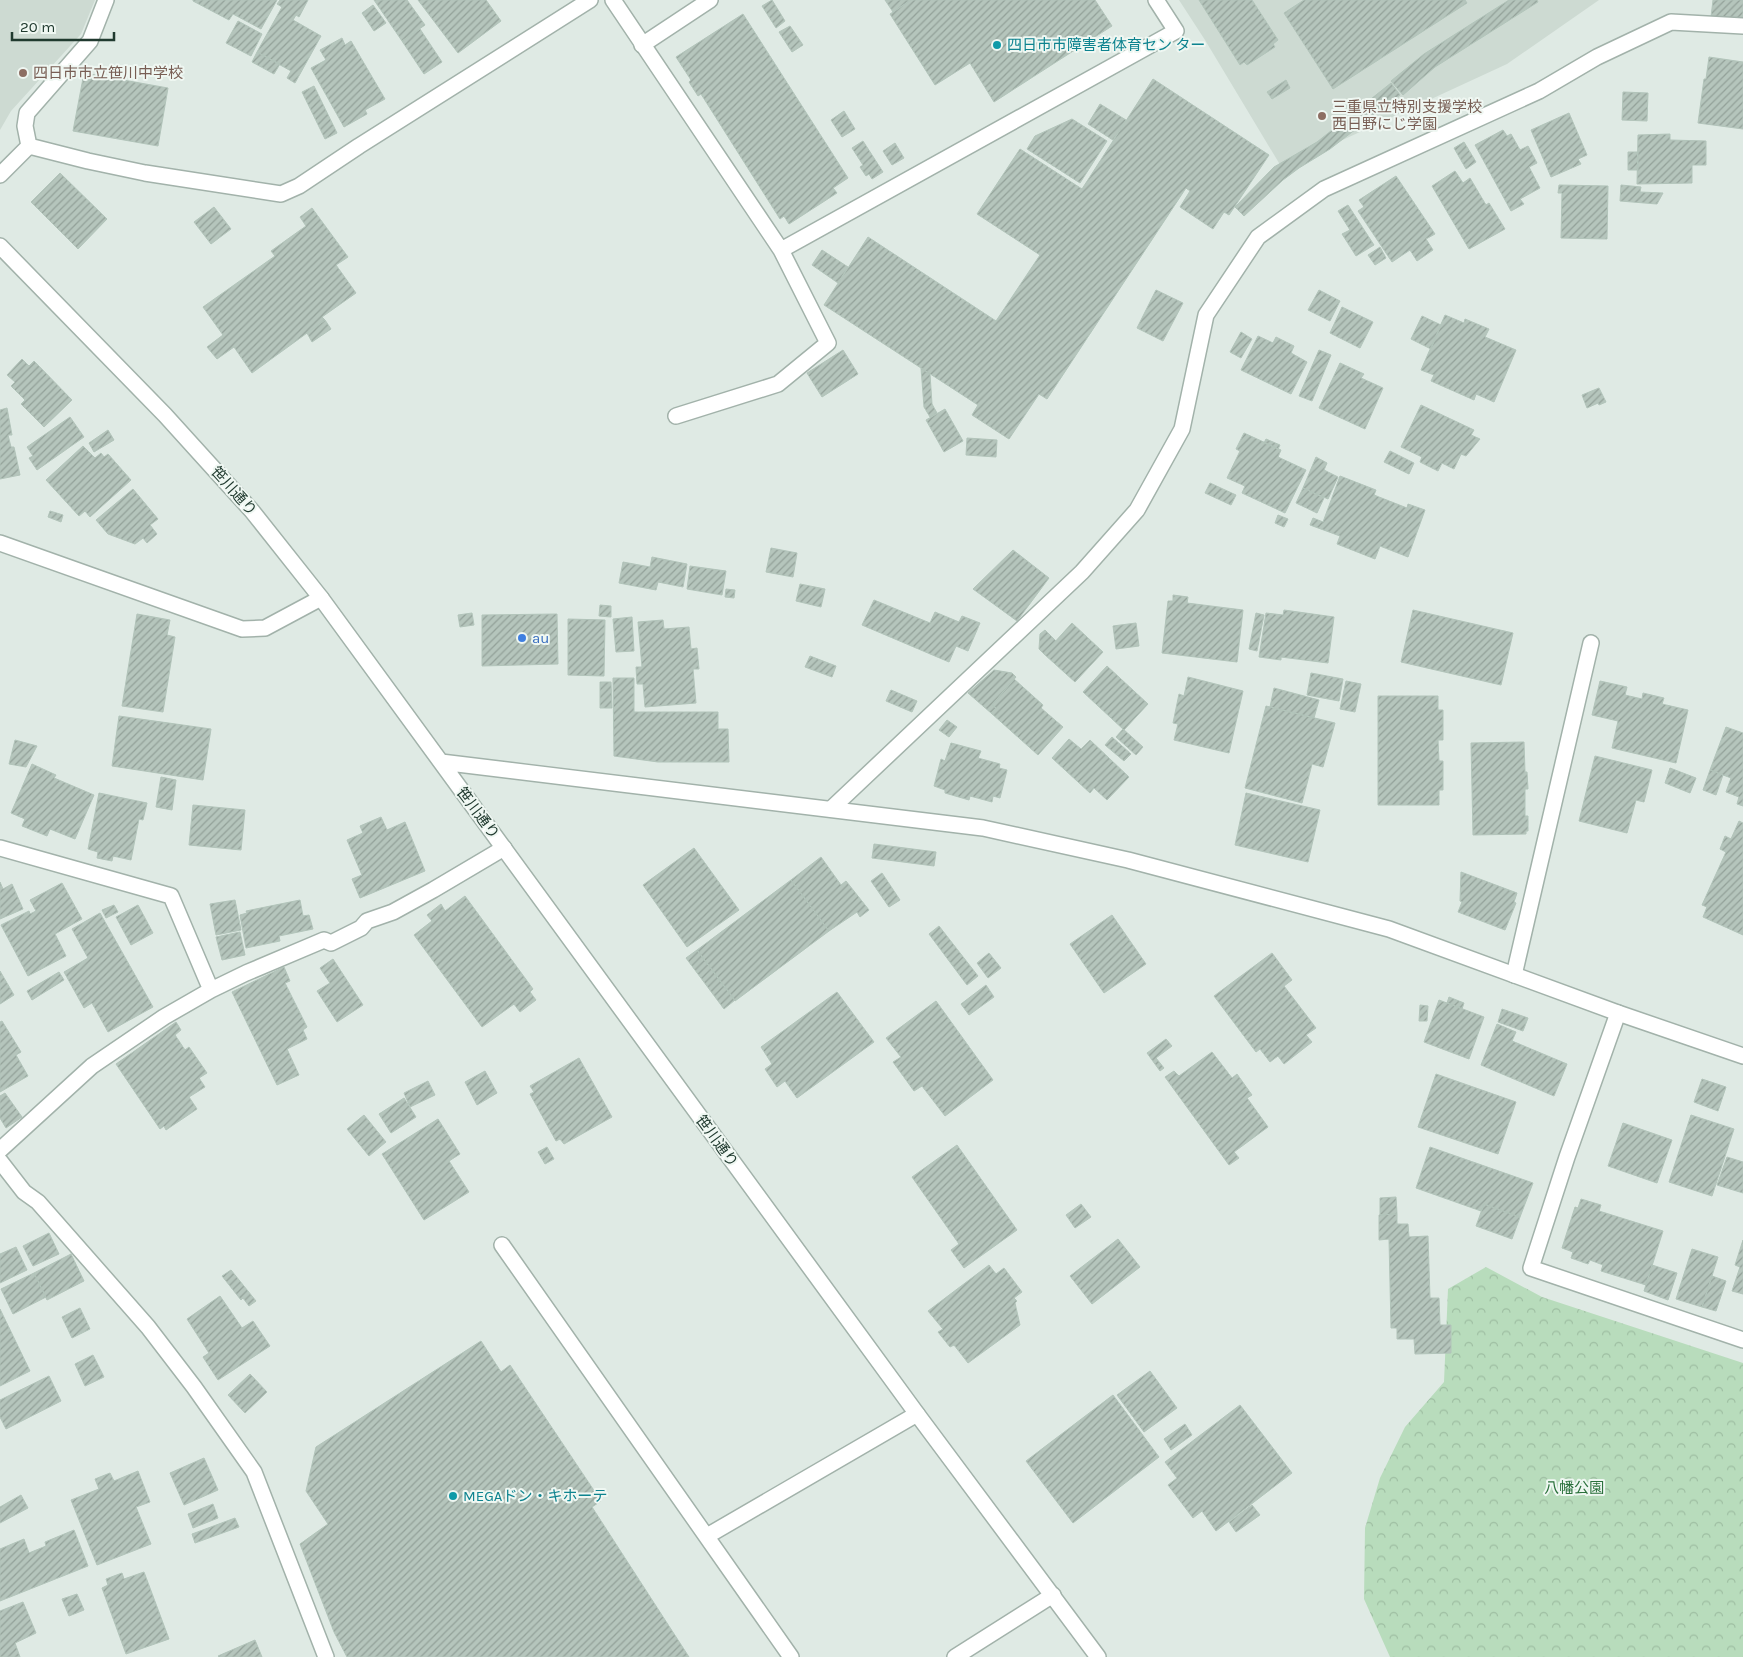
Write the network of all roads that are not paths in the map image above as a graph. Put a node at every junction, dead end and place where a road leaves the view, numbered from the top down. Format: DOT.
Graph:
graph roads {
  1 [pos="106,0"];
  2 [pos="590,0"];
  3 [pos="613,0"];
  4 [pos="710,0"];
  5 [pos="1156,0"];
  6 [pos="1743,26"];
  7 [pos="642,45"];
  8 [pos="29,146"];
  9 [pos="0,175"];
  10 [pos="0,246"];
  11 [pos="781,250"];
  12 [pos="676,416"];
  13 [pos="0,543"];
  14 [pos="321,598"];
  15 [pos="1591,643"];
  16 [pos="441,762"];
  17 [pos="831,809"];
  18 [pos="0,848"];
  19 [pos="504,848"];
  20 [pos="1514,975"];
  21 [pos="212,990"];
  22 [pos="1618,1013"];
  23 [pos="1743,1056"];
  24 [pos="0,1150"];
  25 [pos="0,1161"];
  26 [pos="502,1245"];
  27 [pos="1743,1340"];
  28 [pos="916,1414"];
  29 [pos="706,1536"];
  30 [pos="1053,1595"];
  31 [pos="326,1657"];
  32 [pos="791,1657"];
  33 [pos="955,1657"];
  34 [pos="1098,1657"];
  1 -- 8 [label="street"];
  2 -- 8 [label="street"];
  3 -- 7 [label="street"];
  4 -- 7 [label="street"];
  5 -- 11 [label="street"];
  6 -- 17 [label="street"];
  7 -- 11 [label="street"];
  8 -- 9 [label="street"];
  10 -- 14 [label="street, 笹川通り"];
  11 -- 12 [label="street"];
  13 -- 14 [label="street"];
  14 -- 16 [label="street, 笹川通り"];
  15 -- 20 [label="street"];
  16 -- 17 [label="street"];
  16 -- 19 [label="street, 笹川通り"];
  17 -- 20 [label="street"];
  18 -- 21 [label="street"];
  19 -- 21 [label="street"];
  19 -- 28 [label="street, 笹川通り"];
  20 -- 22 [label="street"];
  21 -- 24 [label="street"];
  22 -- 23 [label="street"];
  22 -- 27 [label="street"];
  25 -- 31 [label="street"];
  26 -- 29 [label="street"];
  28 -- 29 [label="street"];
  28 -- 30 [label="street, 笹川通り"];
  29 -- 32 [label="street"];
  30 -- 33 [label="street"];
  30 -- 34 [label="street, 笹川通り"];
}
